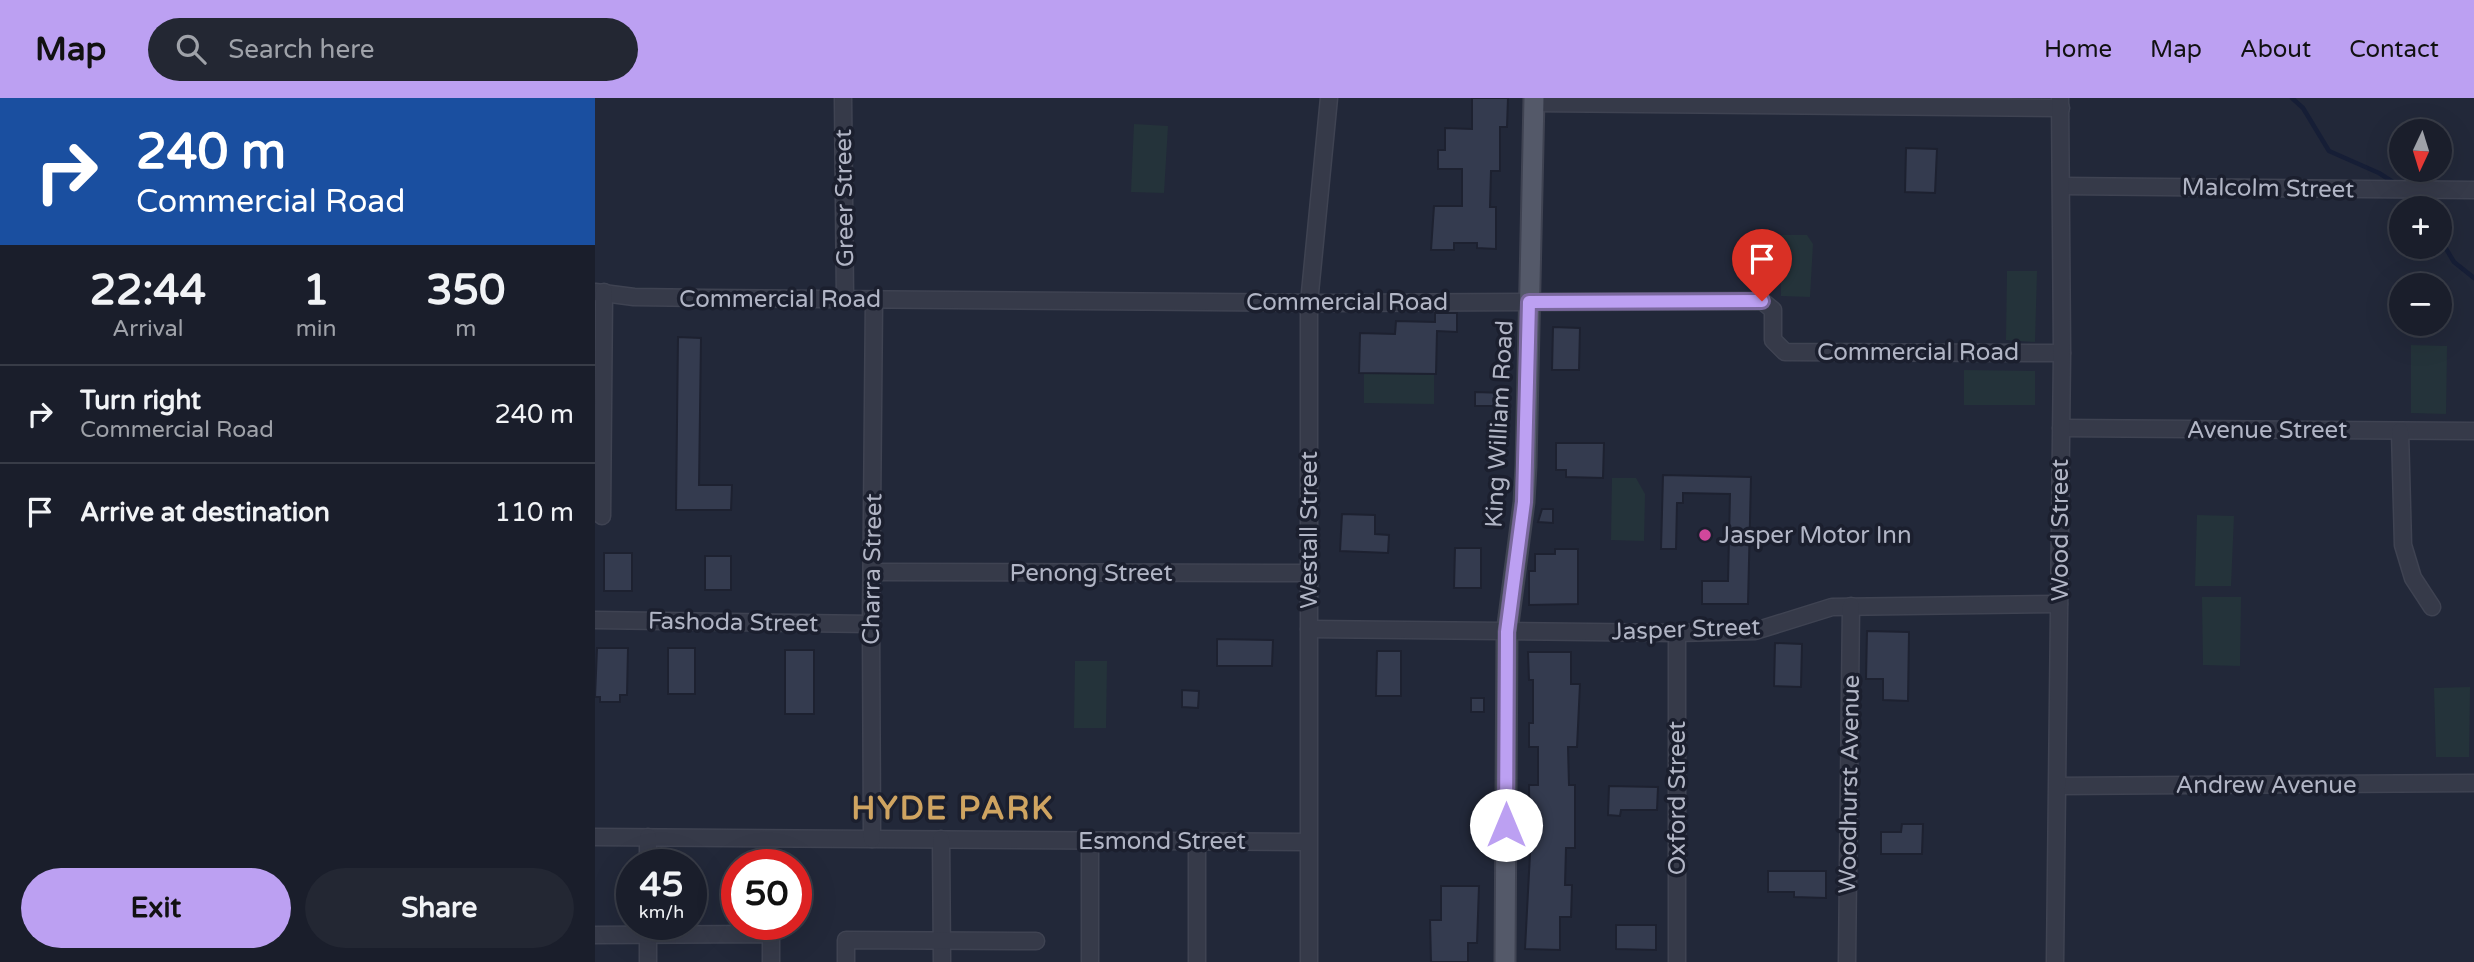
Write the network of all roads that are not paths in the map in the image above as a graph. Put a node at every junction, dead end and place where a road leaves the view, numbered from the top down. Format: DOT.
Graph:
graph roads {
  1 [pos="843,98"];
  2 [pos="1329,98"];
  3 [pos="1534,101"];
  4 [pos="2061,103"];
  5 [pos="2062,186"];
  6 [pos="2474,190"];
  7 [pos="600,292"];
  8 [pos="845,299"];
  9 [pos="874,299"];
  10 [pos="1529,302"];
  11 [pos="1309,303"];
  12 [pos="2062,353"];
  13 [pos="2061,428"];
  14 [pos="2400,431"];
  15 [pos="2474,431"];
  16 [pos="602,516"];
  17 [pos="873,572"];
  18 [pos="1308,573"];
  19 [pos="2059,604"];
  20 [pos="1851,606"];
  21 [pos="2432,607"];
  22 [pos="595,620"];
  23 [pos="871,624"];
  24 [pos="1309,629"];
  25 [pos="1507,632"];
  26 [pos="1677,633"];
  27 [pos="2474,783"];
  28 [pos="2058,786"];
  29 [pos="595,837"];
  30 [pos="648,837"];
  31 [pos="873,839"];
  32 [pos="941,839"];
  33 [pos="1090,840"];
  34 [pos="1197,841"];
  35 [pos="1308,842"];
  36 [pos="648,849"];
  37 [pos="707,931"];
  38 [pos="616,933"];
  39 [pos="595,935"];
  40 [pos="648,940"];
  41 [pos="941,941"];
  42 [pos="1036,941"];
  43 [pos="648,962"];
  44 [pos="771,962"];
  45 [pos="846,962"];
  46 [pos="942,962"];
  47 [pos="1090,962"];
  48 [pos="1197,962"];
  49 [pos="1309,962"];
  50 [pos="1505,962"];
  51 [pos="1677,962"];
  52 [pos="1847,962"];
  53 [pos="2055,962"];
  1 -- 8 [label="street, Greer Street"];
  2 -- 11 [label="street, Westall Street"];
  3 -- 4 [label="street"];
  3 -- 10 [label="main road, King William Road"];
  4 -- 5 [label="street, Wood Street"];
  5 -- 6 [label="street, Malcolm Street"];
  5 -- 12 [label="street, Wood Street"];
  7 -- 8 [label="street, Commercial Road"];
  7 -- 16 [label="street"];
  8 -- 9 [label="street, Commercial Road"];
  9 -- 11 [label="street, Commercial Road"];
  9 -- 17 [label="street, Charra Street"];
  10 -- 11 [label="street, Commercial Road"];
  10 -- 12 [label="street, Commercial Road"];
  10 -- 25 [label="main road, King William Road"];
  11 -- 18 [label="street, Westall Street"];
  12 -- 13 [label="street, Wood Street"];
  13 -- 14 [label="street, Avenue Street"];
  13 -- 19 [label="street, Wood Street"];
  14 -- 15 [label="street, Avenue Street"];
  14 -- 21 [label="street"];
  17 -- 18 [label="street, Penong Street"];
  17 -- 23 [label="street, Charra Street"];
  18 -- 24 [label="street, Westall Street"];
  19 -- 20 [label="street, Jasper Street"];
  19 -- 28 [label="street, Wood Street"];
  20 -- 26 [label="street, Jasper Street"];
  20 -- 52 [label="street, Woodhurst Avenue"];
  22 -- 23 [label="street, Fashoda Street"];
  23 -- 31 [label="street, Charra Street"];
  24 -- 25 [label="street, Jasper Street"];
  24 -- 35 [label="street, Westall Street"];
  25 -- 26 [label="street, Jasper Street"];
  25 -- 50 [label="main road, King William Road"];
  26 -- 51 [label="street, Oxford Street"];
  27 -- 28 [label="street, Andrew Avenue"];
  28 -- 53 [label="street, Wood Street"];
  29 -- 30 [label="street, Esmond Street"];
  30 -- 31 [label="street, Esmond Street"];
  30 -- 36 [label="street"];
  31 -- 32 [label="street, Esmond Street"];
  32 -- 33 [label="street, Esmond Street"];
  32 -- 41 [label="street"];
  33 -- 34 [label="street, Esmond Street"];
  33 -- 47 [label="street"];
  34 -- 35 [label="street, Esmond Street"];
  34 -- 48 [label="street"];
  35 -- 49 [label="street, Westall Street"];
  37 -- 44 [label="street"];
  38 -- 39 [label="street"];
  40 -- 43 [label="street"];
  41 -- 42 [label="street"];
  41 -- 45 [label="street"];
  41 -- 46 [label="street"];
}
